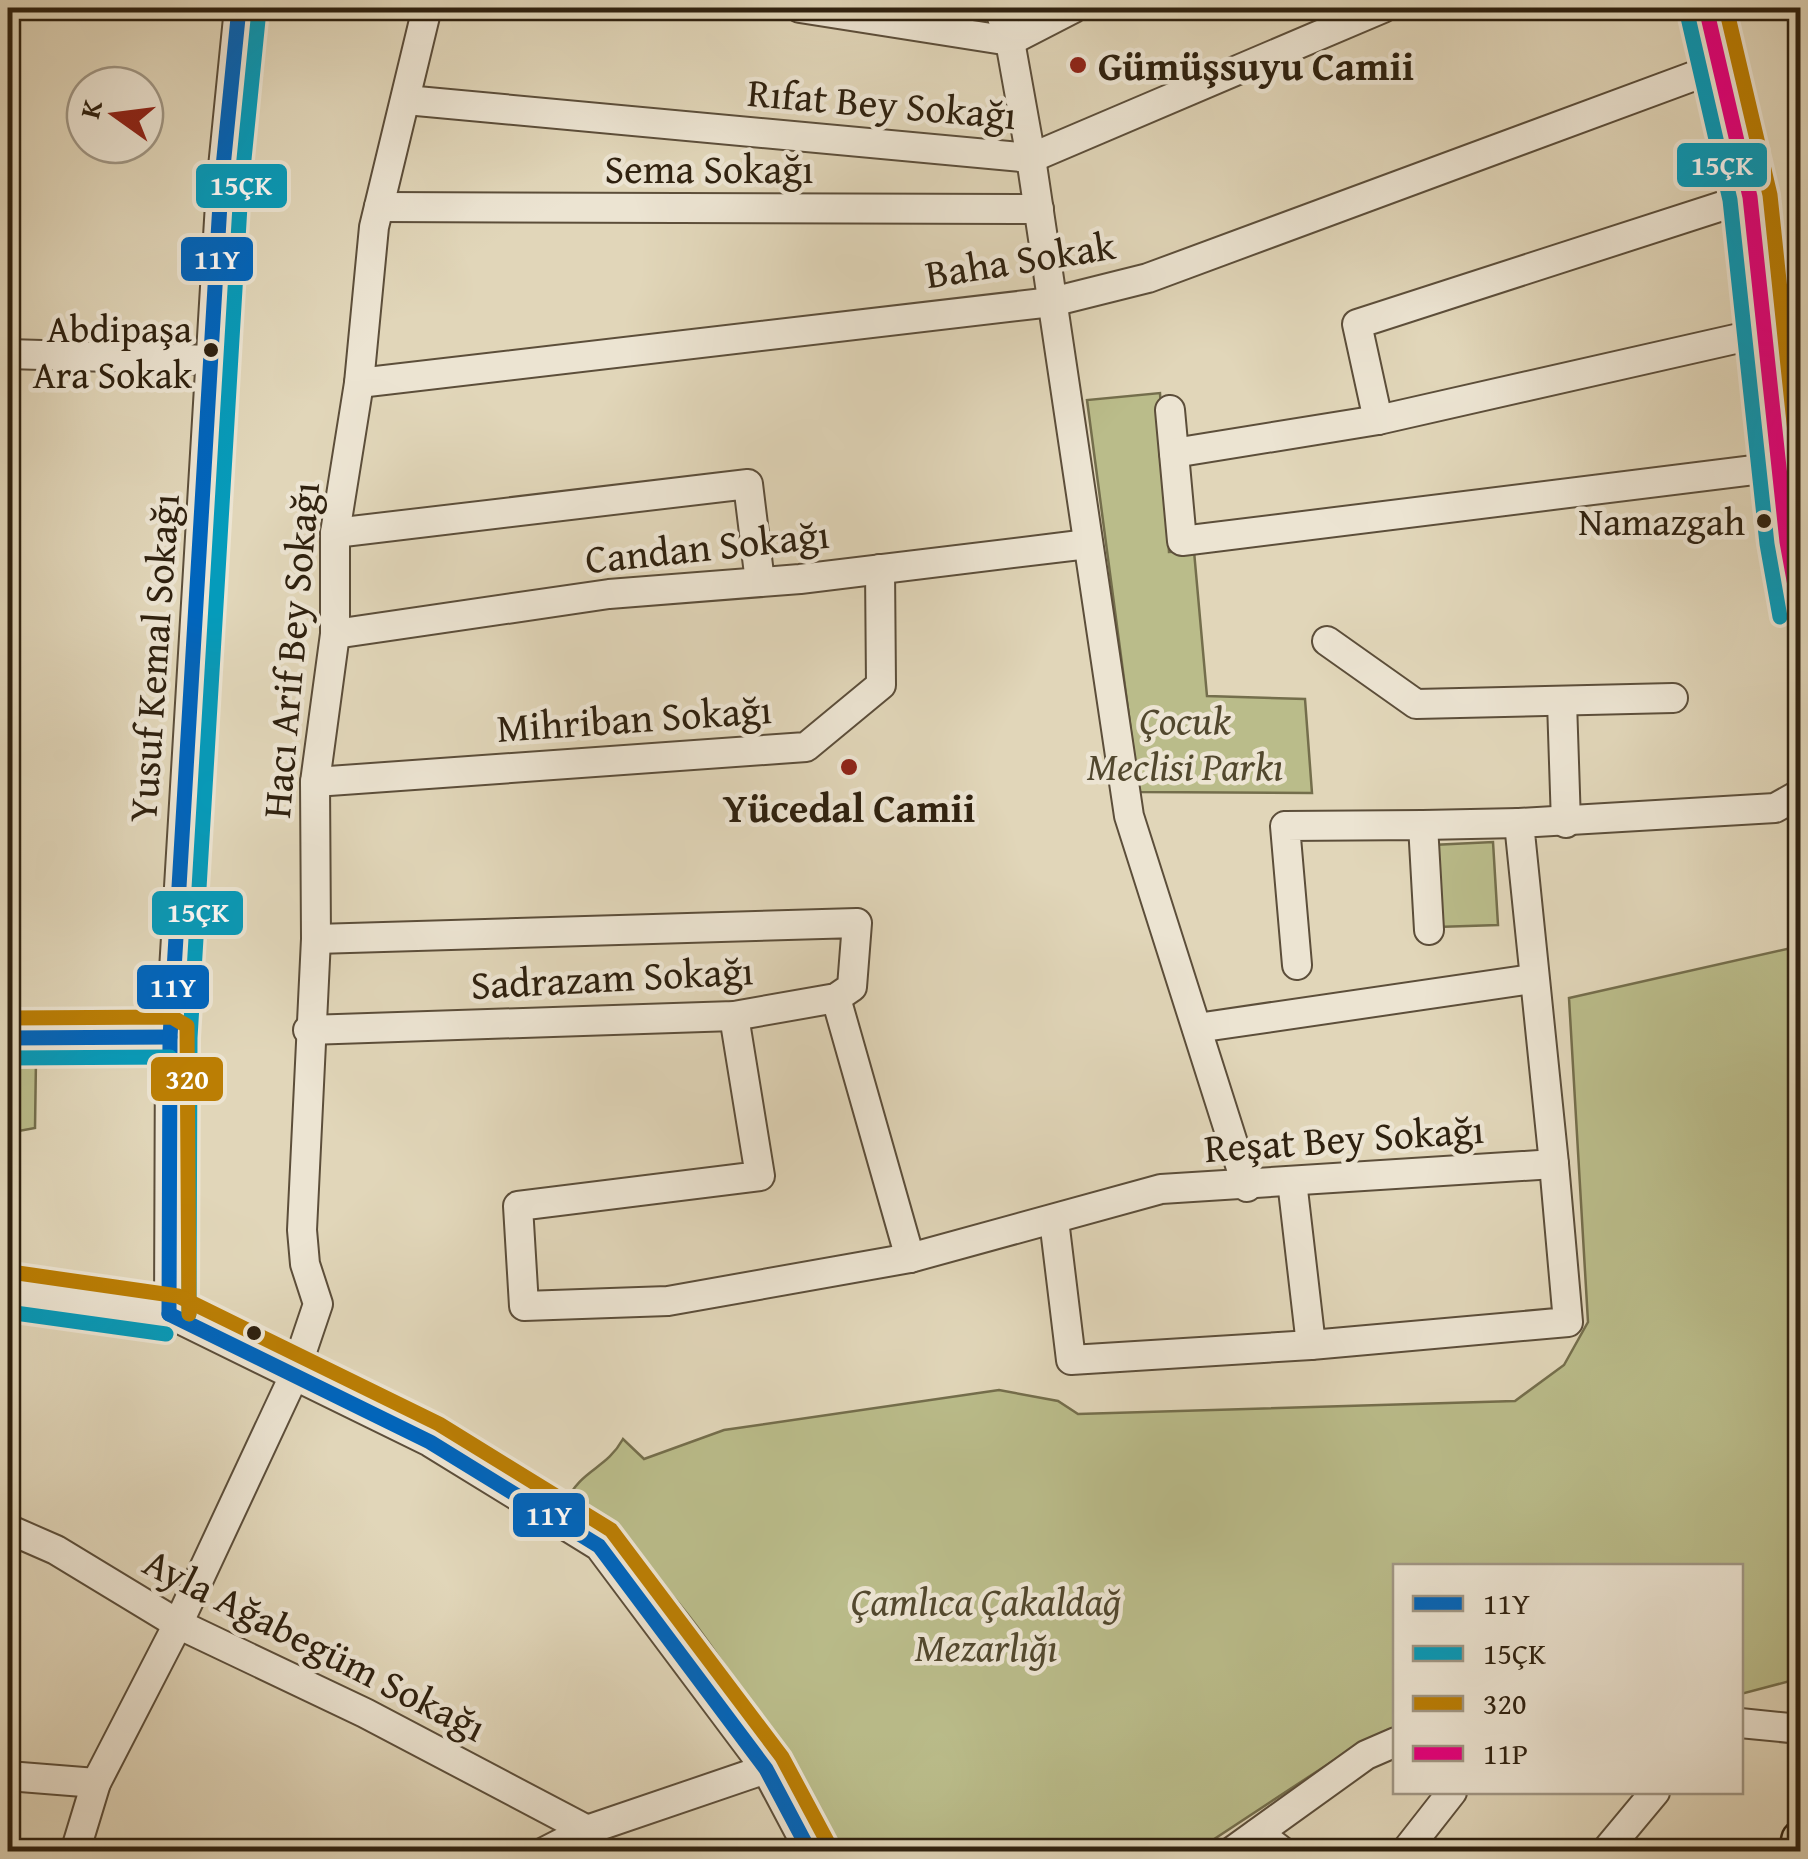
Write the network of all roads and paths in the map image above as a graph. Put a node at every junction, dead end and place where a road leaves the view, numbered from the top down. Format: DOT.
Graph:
graph roads {
  1 [pos="239,8"];
  2 [pos="428,8"];
  3 [pos="800,8"];
  4 [pos="998,8"];
  5 [pos="1074,8"];
  6 [pos="1383,8"];
  7 [pos="1706,8"];
  8 [pos="1010,41"];
  9 [pos="1720,66"];
  10 [pos="406,100"];
  11 [pos="1031,158"];
  12 [pos="1750,197"];
  13 [pos="379,207"];
  14 [pos="1038,209"];
  15 [pos="1052,302"];
  16 [pos="1766,332"];
  17 [pos="8,354"];
  18 [pos="212,360"];
  19 [pos="359,383"];
  20 [pos="1170,410"];
  21 [pos="1378,420"];
  22 [pos="1174,453"];
  23 [pos="1778,466"];
  24 [pos="335,533"];
  25 [pos="1088,544"];
  26 [pos="880,569"];
  27 [pos="760,582"];
  28 [pos="1800,613"];
  29 [pos="335,634"];
  30 [pos="1326,641"];
  31 [pos="1674,698"];
  32 [pos="1562,702"];
  33 [pos="314,782"];
  34 [pos="1800,794"];
  35 [pos="1518,823"];
  36 [pos="1566,823"];
  37 [pos="1423,826"];
  38 [pos="1429,930"];
  39 [pos="316,940"];
  40 [pos="1298,966"];
  41 [pos="1532,978"];
  42 [pos="836,998"];
  43 [pos="734,1016"];
  44 [pos="1197,1028"];
  45 [pos="308,1030"];
  46 [pos="8,1038"];
  47 [pos="170,1038"];
  48 [pos="1554,1164"];
  49 [pos="1292,1181"];
  50 [pos="1247,1187"];
  51 [pos="1054,1220"];
  52 [pos="910,1258"];
  53 [pos="8,1292"];
  54 [pos="168,1314"];
  55 [pos="1311,1345"];
  56 [pos="293,1378"];
  57 [pos="8,1529"];
  58 [pos="178,1624"];
  59 [pos="1743,1723"];
  60 [pos="1800,1728"];
  61 [pos="1393,1743"];
  62 [pos="766,1770"];
  63 [pos="8,1776"];
  64 [pos="96,1783"];
  65 [pos="1450,1794"];
  66 [pos="1653,1794"];
  67 [pos="587,1830"];
  68 [pos="1258,1834"];
  69 [pos="1800,1839"];
  70 [pos="75,1852"];
  71 [pos="544,1852"];
  72 [pos="810,1852"];
  73 [pos="1231,1852"];
  74 [pos="1284,1852"];
  75 [pos="1405,1852"];
  76 [pos="1606,1852"];
  77 [pos="1797,1852"];
  1 -- 18 [label="street, Yusuf Kemal Sokağı"];
  2 -- 10 [label="street, Hacı Arif Bey Sokağı"];
  3 -- 8 [label="street"];
  4 -- 8 [label="street"];
  5 -- 8 [label="street"];
  6 -- 11 [label="street, Rıfat Bey Sokağı"];
  7 -- 9 [label="street"];
  8 -- 11 [label="street"];
  9 -- 12 [label="street"];
  9 -- 15 [label="street, Baha Sokak"];
  10 -- 11 [label="street, Rıfat Bey Sokağı"];
  10 -- 13 [label="street, Hacı Arif Bey Sokağı"];
  11 -- 14 [label="street"];
  12 -- 16 [label="street"];
  12 -- 21 [label="street"];
  13 -- 14 [label="street, Sema Sokağı"];
  13 -- 19 [label="street, Hacı Arif Bey Sokağı"];
  14 -- 15 [label="street"];
  15 -- 19 [label="street, Baha Sokak"];
  15 -- 25 [label="street"];
  16 -- 21 [label="street"];
  16 -- 23 [label="street"];
  17 -- 18 [label="street"];
  18 -- 47 [label="street, Yusuf Kemal Sokağı"];
  19 -- 24 [label="street, Hacı Arif Bey Sokağı"];
  20 -- 22 [label="street"];
  21 -- 22 [label="street"];
  22 -- 23 [label="street"];
  23 -- 28 [label="street"];
  24 -- 27 [label="street"];
  24 -- 29 [label="street, Hacı Arif Bey Sokağı"];
  25 -- 26 [label="street, Candan Sokağı"];
  25 -- 44 [label="street"];
  26 -- 27 [label="street, Candan Sokağı"];
  26 -- 33 [label="street, Mihriban Sokağı"];
  27 -- 29 [label="street, Candan Sokağı"];
  29 -- 33 [label="street, Hacı Arif Bey Sokağı"];
  30 -- 32 [label="street"];
  31 -- 32 [label="street"];
  32 -- 36 [label="street"];
  33 -- 39 [label="street, Hacı Arif Bey Sokağı"];
  34 -- 36 [label="street"];
  35 -- 36 [label="street"];
  35 -- 37 [label="street"];
  35 -- 41 [label="street"];
  37 -- 38 [label="street"];
  37 -- 40 [label="street"];
  39 -- 42 [label="street"];
  39 -- 45 [label="street, Hacı Arif Bey Sokağı"];
  41 -- 44 [label="street"];
  41 -- 48 [label="street"];
  42 -- 43 [label="street, Sadrazam Sokağı"];
  42 -- 52 [label="street"];
  43 -- 45 [label="street, Sadrazam Sokağı"];
  43 -- 52 [label="street, Reşat Bey Sokağı"];
  44 -- 50 [label="street"];
  45 -- 56 [label="street, Hacı Arif Bey Sokağı"];
  46 -- 47 [label="street"];
  47 -- 54 [label="street, Yusuf Kemal Sokağı"];
  48 -- 49 [label="street, Reşat Bey Sokağı"];
  48 -- 55 [label="street"];
  49 -- 50 [label="street, Reşat Bey Sokağı"];
  49 -- 55 [label="street"];
  50 -- 51 [label="street, Reşat Bey Sokağı"];
  51 -- 52 [label="street, Reşat Bey Sokağı"];
  51 -- 55 [label="street"];
  53 -- 54 [label="street"];
  54 -- 56 [label="street"];
  56 -- 58 [label="street"];
  56 -- 62 [label="street"];
  57 -- 58 [label="street, Ayla Ağabegüm Sokağı"];
  58 -- 64 [label="street"];
  58 -- 67 [label="street, Ayla Ağabegüm Sokağı"];
  59 -- 60 [label="street"];
  61 -- 68 [label="street"];
  62 -- 67 [label="street"];
  62 -- 72 [label="street"];
  63 -- 64 [label="street"];
  64 -- 70 [label="street"];
  65 -- 75 [label="street"];
  66 -- 76 [label="street"];
  67 -- 71 [label="street"];
  68 -- 73 [label="street"];
  68 -- 74 [label="street"];
  69 -- 77 [label="main road"];
}
